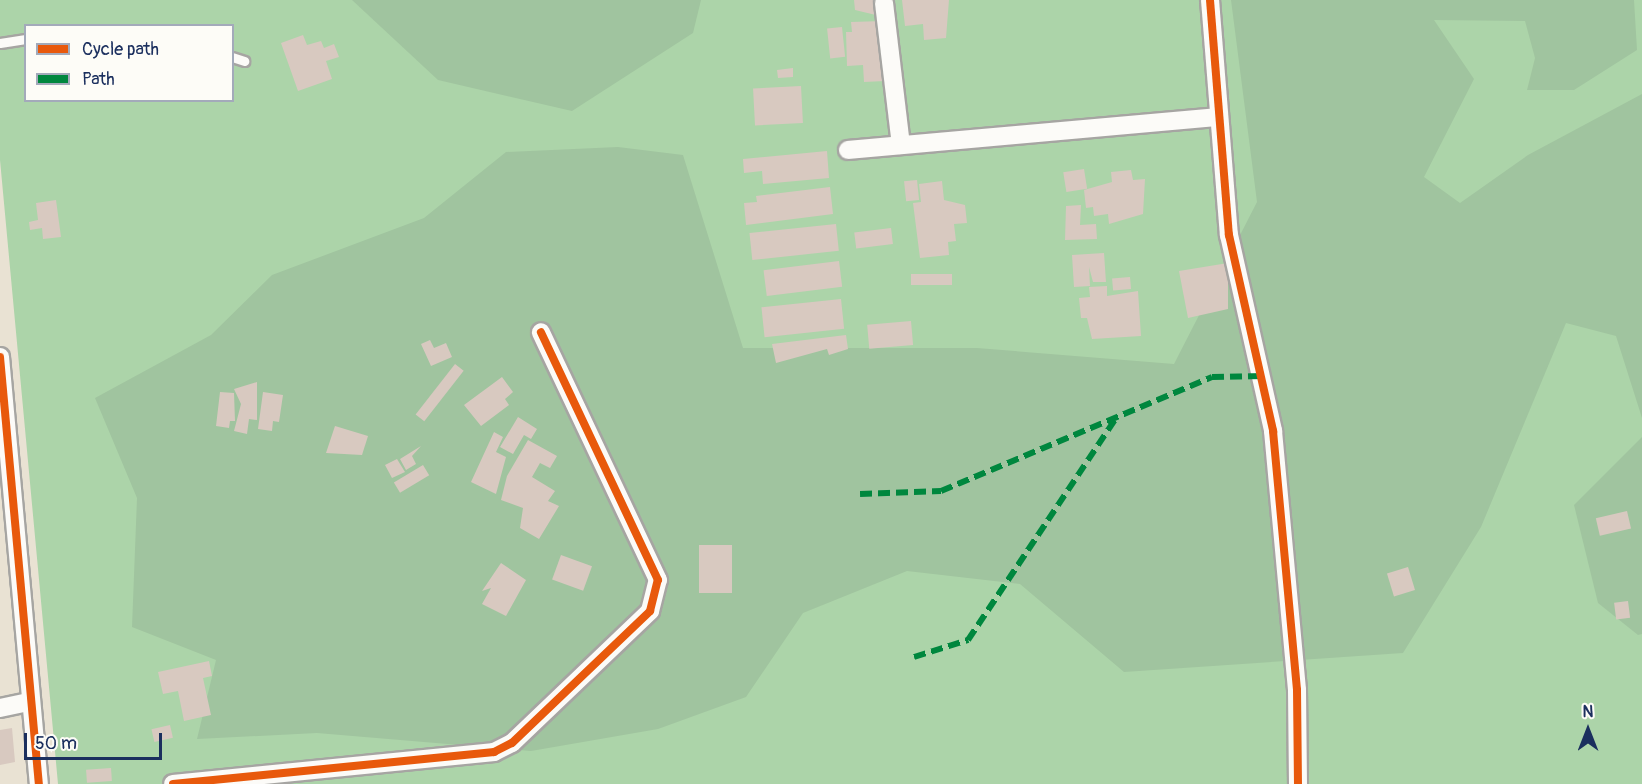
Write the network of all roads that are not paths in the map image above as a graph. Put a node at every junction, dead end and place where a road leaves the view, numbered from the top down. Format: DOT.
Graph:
graph roads {
  1 [pos="1210,0"];
  2 [pos="884,3"];
  3 [pos="24,39"];
  4 [pos="0,43"];
  5 [pos="234,58"];
  6 [pos="244,61"];
  7 [pos="1219,117"];
  8 [pos="901,145"];
  9 [pos="848,150"];
  10 [pos="542,332"];
  11 [pos="0,357"];
  12 [pos="28,702"];
  13 [pos="0,708"];
  14 [pos="39,784"];
  15 [pos="173,784"];
  16 [pos="1298,784"];
  1 -- 7 [label="street"];
  2 -- 8 [label="street"];
  3 -- 4 [label="lane"];
  5 -- 6 [label="lane"];
  7 -- 8 [label="street"];
  7 -- 16 [label="street"];
  8 -- 9 [label="street"];
  10 -- 15 [label="street"];
  11 -- 12 [label="street"];
  12 -- 13 [label="street"];
  12 -- 14 [label="street"];
}
